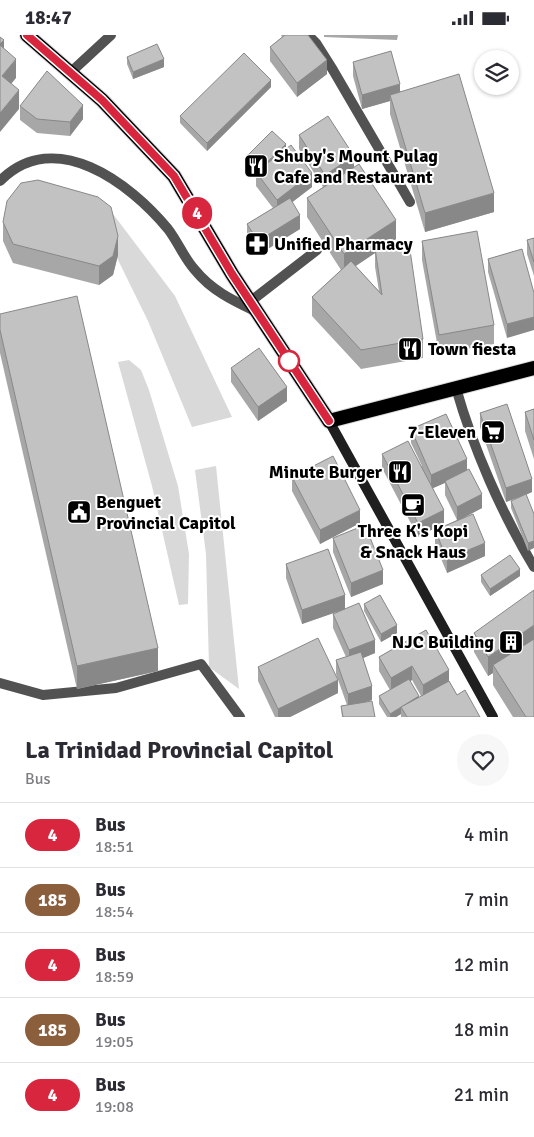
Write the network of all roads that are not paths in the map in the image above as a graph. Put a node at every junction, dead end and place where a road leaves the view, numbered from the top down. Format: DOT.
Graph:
graph roads {
  1 [pos="27,35"];
  2 [pos="111,35"];
  3 [pos="308,35"];
  4 [pos="71,72"];
  5 [pos="0,181"];
  6 [pos="410,202"];
  7 [pos="317,249"];
  8 [pos="254,307"];
  9 [pos="534,368"];
  10 [pos="456,388"];
  11 [pos="329,421"];
  12 [pos="534,567"];
  13 [pos="0,683"];
  14 [pos="240,717"];
  15 [pos="493,717"];
  1 -- 4 [label="highway"];
  2 -- 4 [label="street"];
  3 -- 6 [label="street"];
  4 -- 8 [label="highway"];
  5 -- 8 [label="street"];
  7 -- 8 [label="street"];
  8 -- 11 [label="highway"];
  9 -- 10 [label="highway"];
  10 -- 11 [label="highway"];
  10 -- 12 [label="street"];
  11 -- 15 [label="main road"];
  13 -- 14 [label="street"];
}
